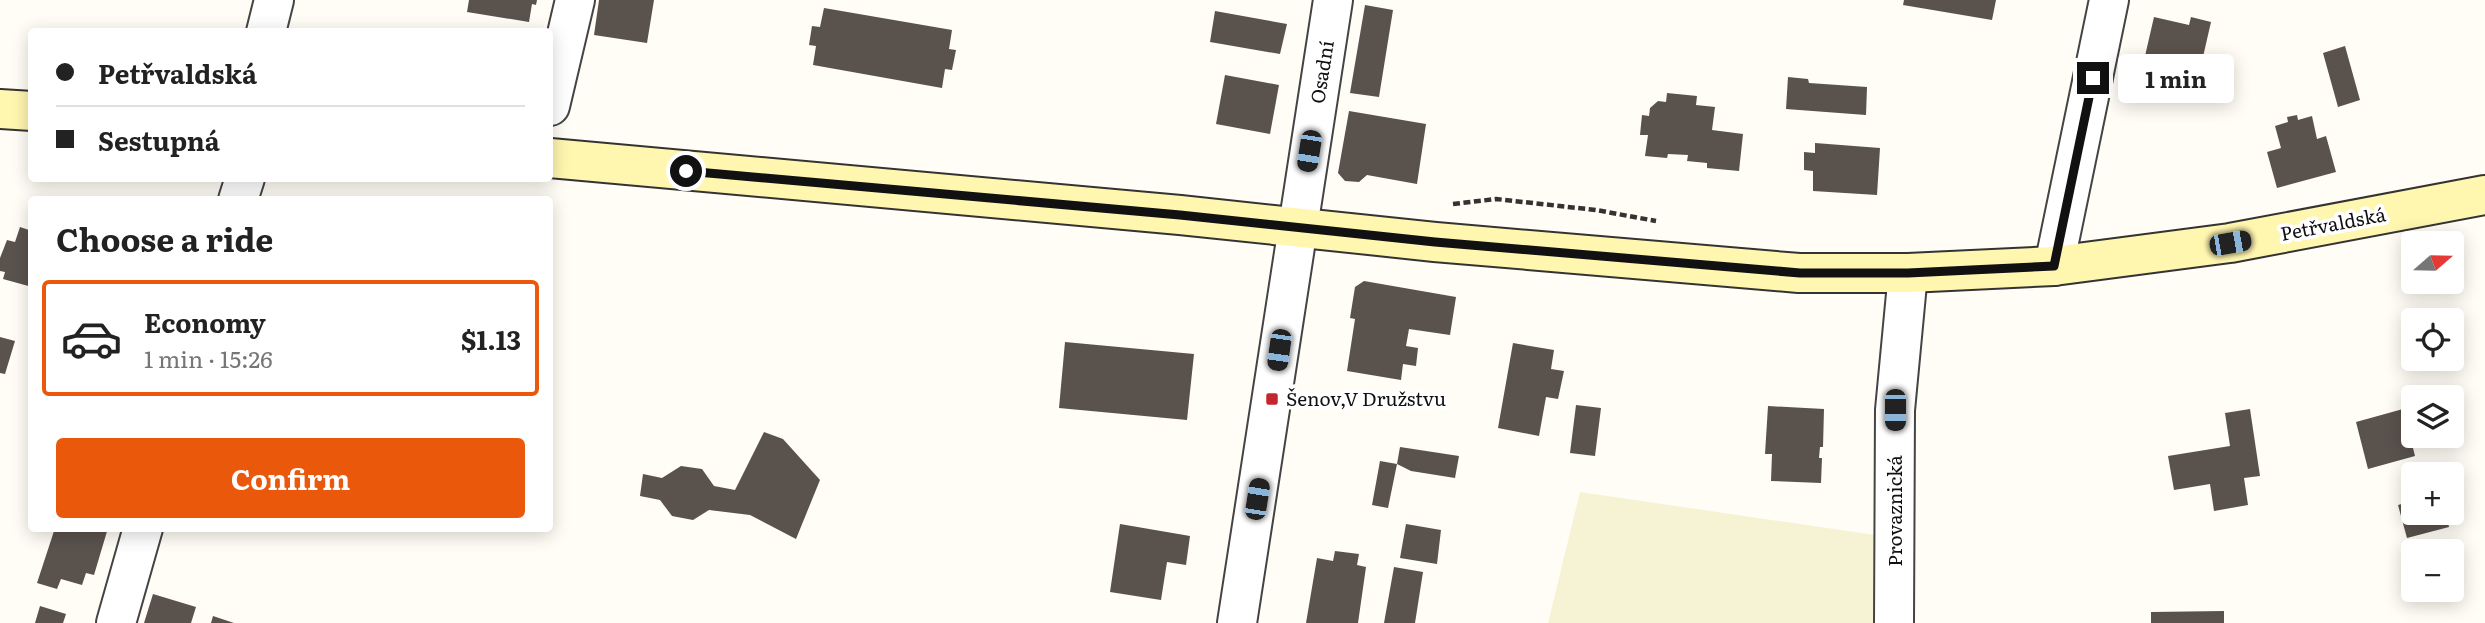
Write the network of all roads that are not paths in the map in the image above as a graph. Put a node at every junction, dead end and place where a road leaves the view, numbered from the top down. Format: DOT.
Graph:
graph roads {
  1 [pos="274,0"];
  2 [pos="575,0"];
  3 [pos="1333,0"];
  4 [pos="2109,0"];
  5 [pos="267,28"];
  6 [pos="553,93"];
  7 [pos="0,108"];
  8 [pos="28,111"];
  9 [pos="553,158"];
  10 [pos="2485,195"];
  11 [pos="1297,227"];
  12 [pos="2054,266"];
  13 [pos="1908,273"];
  14 [pos="142,532"];
  15 [pos="116,623"];
  16 [pos="1237,623"];
  17 [pos="1894,623"];
  1 -- 5 [label="street"];
  2 -- 6 [label="street"];
  3 -- 11 [label="street, Osadní"];
  4 -- 12 [label="street"];
  7 -- 8 [label="main road"];
  9 -- 11 [label="main road, Petřvaldská"];
  10 -- 12 [label="main road, Petřvaldská"];
  11 -- 13 [label="main road, Petřvaldská"];
  11 -- 16 [label="street, Osadní"];
  12 -- 13 [label="main road, Petřvaldská"];
  13 -- 17 [label="street, Provaznická"];
  14 -- 15 [label="street"];
}
